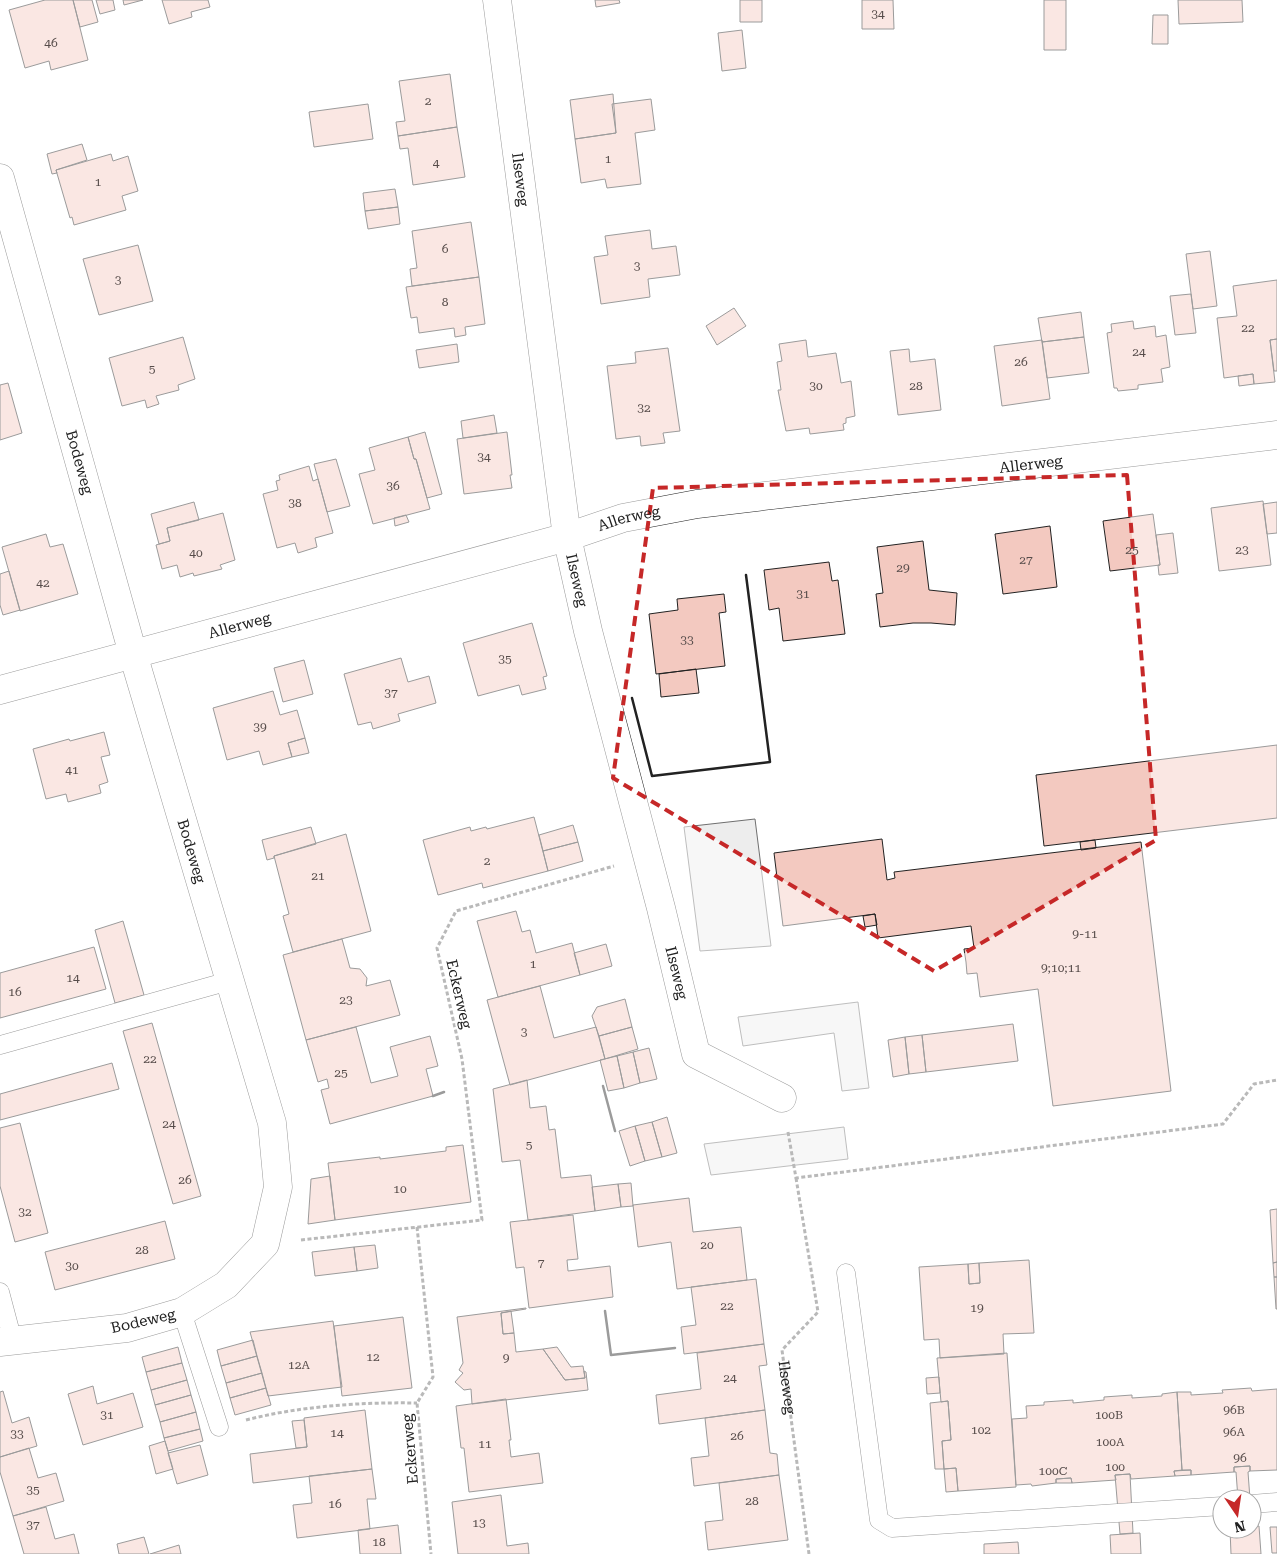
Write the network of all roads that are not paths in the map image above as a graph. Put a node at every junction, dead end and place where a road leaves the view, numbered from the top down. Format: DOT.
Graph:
graph roads {
  1 [pos="497,0"];
  2 [pos="0,178"];
  3 [pos="1277,435"];
  4 [pos="567,537"];
  5 [pos="133,654"];
  6 [pos="0,690"];
  7 [pos="230,981"];
  8 [pos="0,1044"];
  9 [pos="782,1098"];
  10 [pos="846,1273"];
  11 [pos="0,1292"];
  12 [pos="182,1312"];
  13 [pos="6,1341"];
  14 [pos="218,1427"];
  15 [pos="1277,1502"];
  16 [pos="1262,1503"];
  17 [pos="1212,1507"];
  1 -- 4 [label="street, Ilseweg"];
  2 -- 5 [label="street, Bodeweg"];
  3 -- 4 [label="street, Allerweg"];
  4 -- 5 [label="street, Allerweg"];
  4 -- 9 [label="street, Ilseweg"];
  5 -- 6 [label="street, Allerweg"];
  5 -- 7 [label="street, Bodeweg"];
  7 -- 8 [label="lane"];
  7 -- 12 [label="street, Bodeweg"];
  10 -- 17 [label="lane"];
  11 -- 13 [label="lane"];
  12 -- 13 [label="street, Bodeweg"];
  12 -- 14 [label="lane"];
  15 -- 16 [label="lane"];
}
